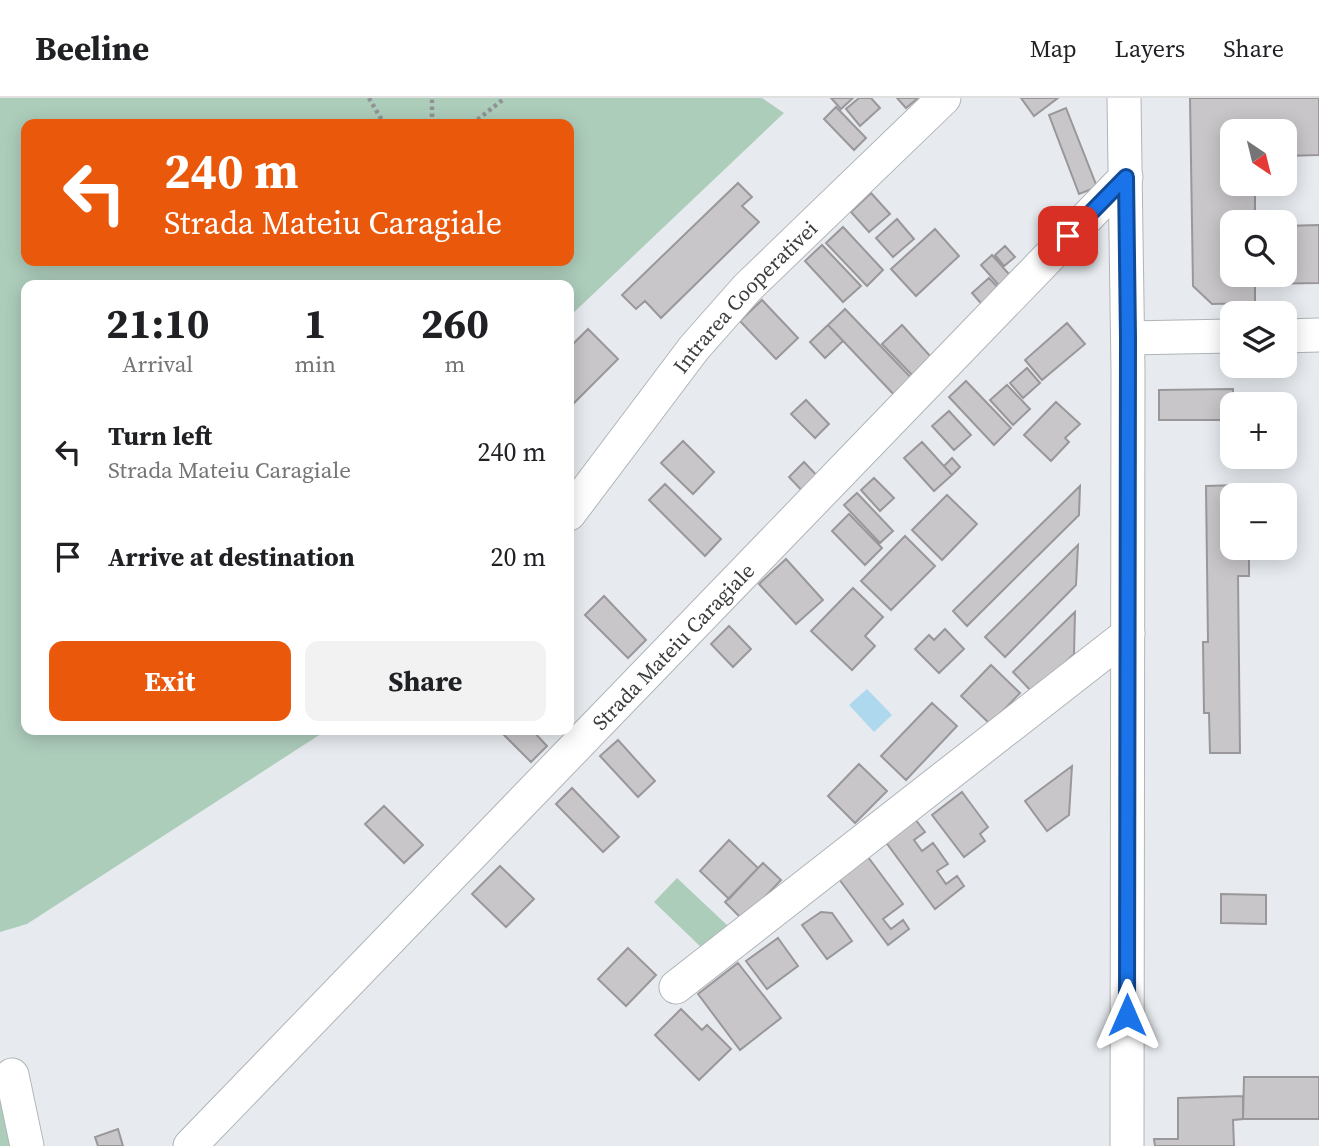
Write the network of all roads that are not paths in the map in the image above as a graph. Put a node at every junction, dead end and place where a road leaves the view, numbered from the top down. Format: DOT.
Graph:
graph roads {
  1 [pos="944,98"];
  2 [pos="1124,98"];
  3 [pos="1126,177"];
  4 [pos="1297,335"];
  5 [pos="1319,335"];
  6 [pos="1220,336"];
  7 [pos="1128,338"];
  8 [pos="574,507"];
  9 [pos="1128,634"];
  10 [pos="676,987"];
  11 [pos="12,1075"];
  12 [pos="27,1146"];
  13 [pos="190,1146"];
  14 [pos="1127,1146"];
  1 -- 8 [label="street, Intrarea Cooperativei"];
  2 -- 3 [label="street"];
  3 -- 7 [label="street"];
  3 -- 13 [label="street, Strada Mateiu Caragiale"];
  4 -- 5 [label="street"];
  6 -- 7 [label="street"];
  7 -- 9 [label="street"];
  9 -- 10 [label="street"];
  9 -- 14 [label="street"];
  11 -- 12 [label="street"];
}
